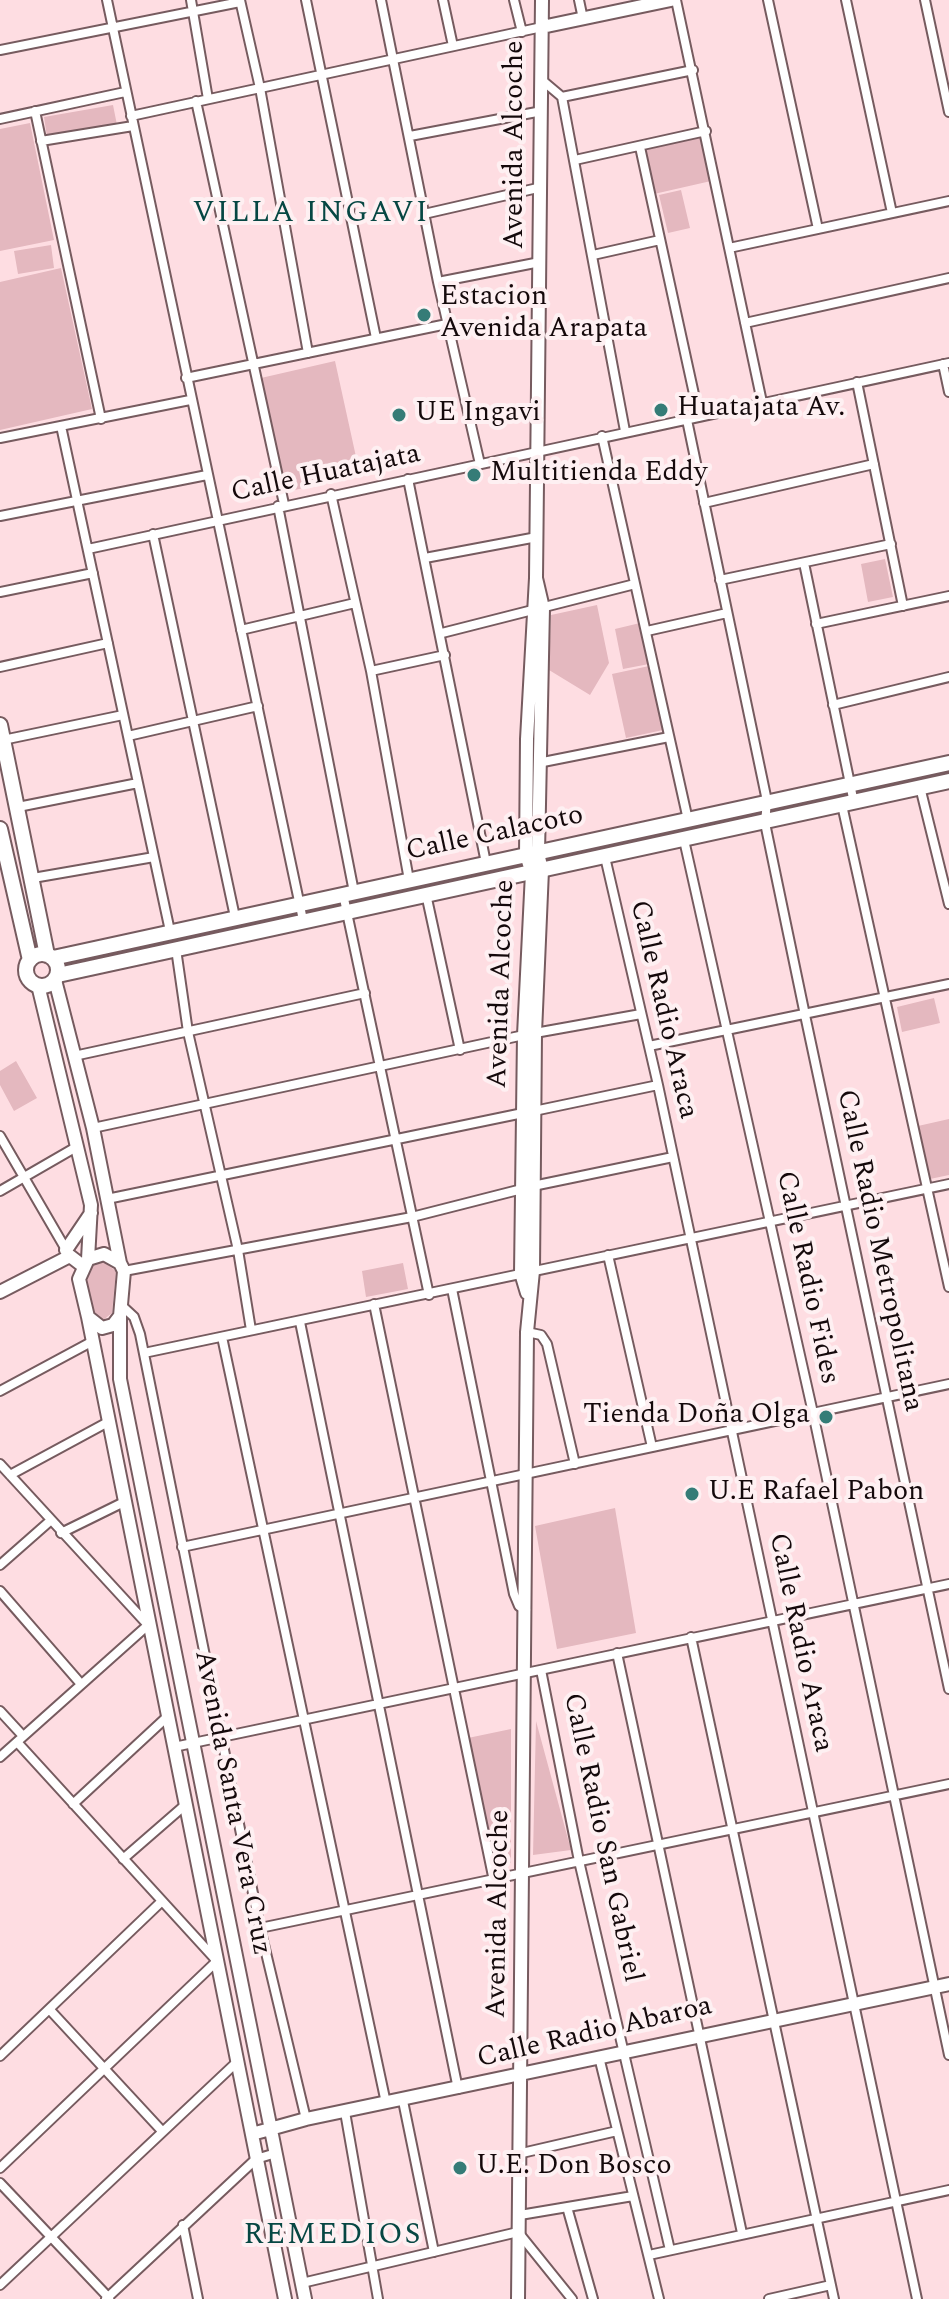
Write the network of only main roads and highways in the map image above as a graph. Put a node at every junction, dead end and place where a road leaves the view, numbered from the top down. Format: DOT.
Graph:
graph roads {
  1 [pos="0,725"];
  2 [pos="949,763"];
  3 [pos="949,781"];
  4 [pos="0,829"];
  5 [pos="50,956"];
  6 [pos="30,960"];
  7 [pos="56,977"];
  1 -- 5 [label="main road"];
  2 -- 5 [label="main road, Calle Calacoto"];
  3 -- 7 [label="main road, Calle Calacoto"];
  4 -- 6 [label="main road"];
  5 -- 6 [label="main road, Calle Calacoto"];
  5 -- 7 [label="main road"];
  6 -- 7 [label="main road, Calle Calacoto"];
}
